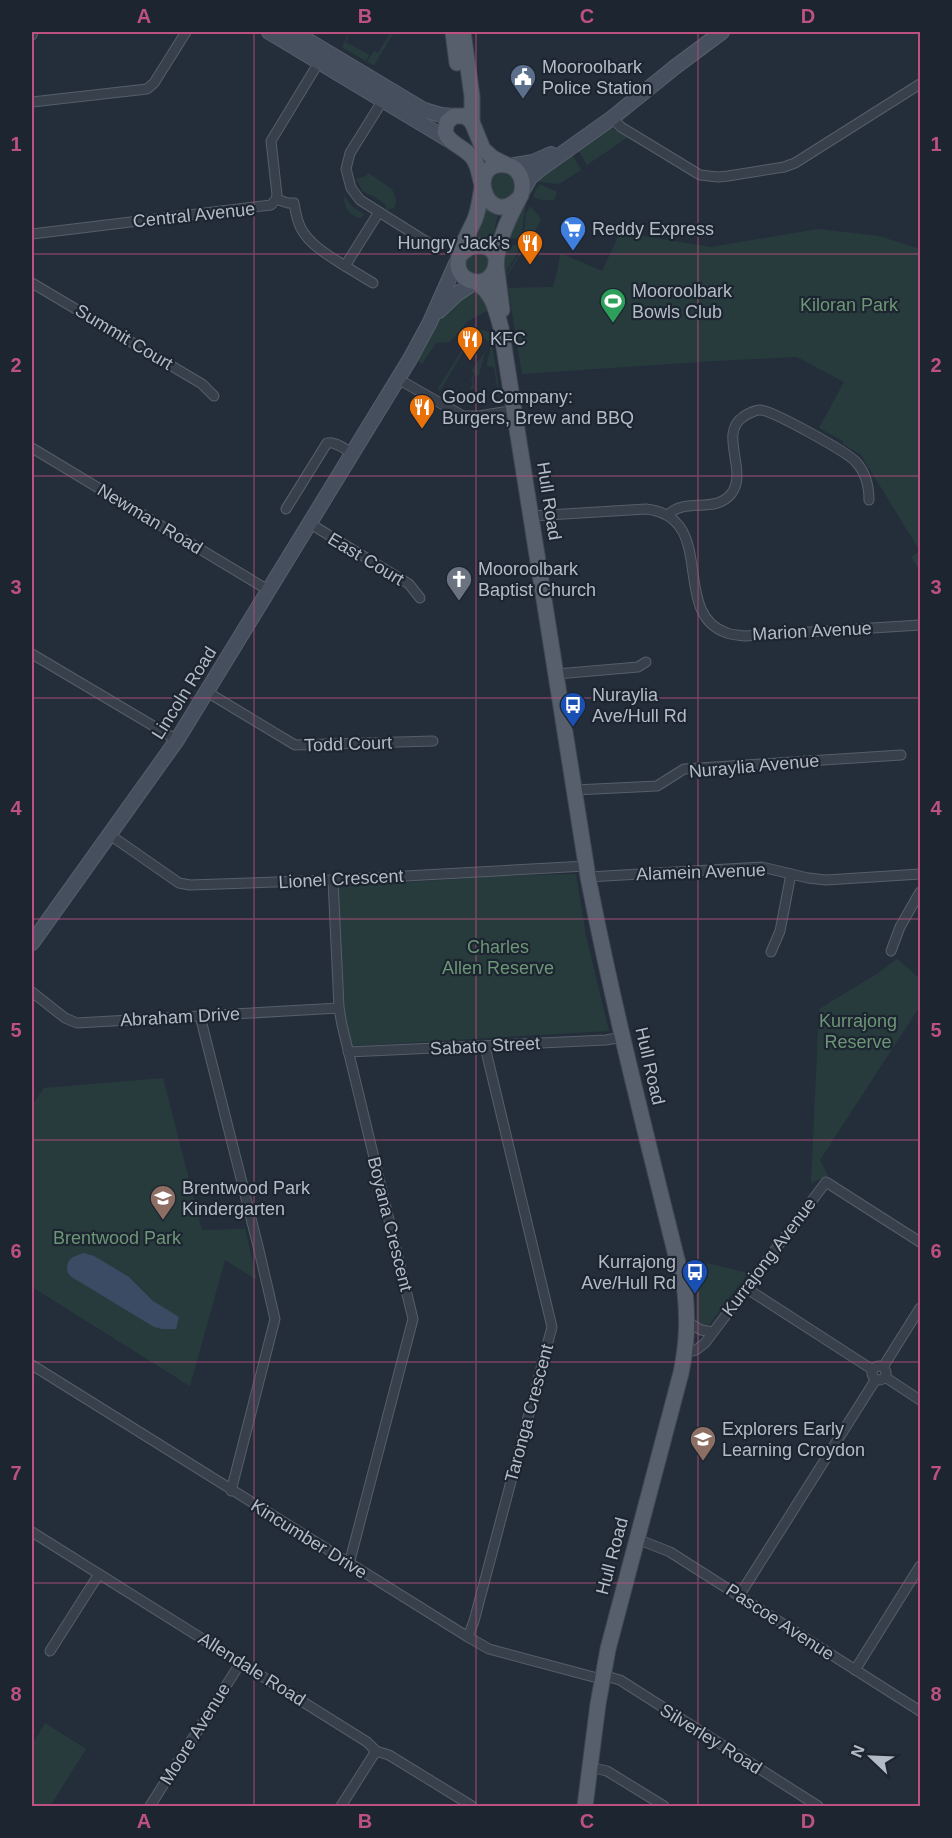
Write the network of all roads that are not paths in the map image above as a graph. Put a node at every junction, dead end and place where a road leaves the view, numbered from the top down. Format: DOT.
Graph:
graph roads {
  1 [pos="186,32"];
  2 [pos="269,32"];
  3 [pos="294,32"];
  4 [pos="453,32"];
  5 [pos="463,32"];
  6 [pos="722,32"];
  7 [pos="706,37"];
  8 [pos="322,56"];
  9 [pos="921,84"];
  10 [pos="466,87"];
  11 [pos="383,100"];
  12 [pos="32,102"];
  13 [pos="455,115"];
  14 [pos="610,115"];
  15 [pos="473,124"];
  16 [pos="453,142"];
  17 [pos="569,144"];
  18 [pos="508,166"];
  19 [pos="482,186"];
  20 [pos="521,194"];
  21 [pos="276,199"];
  22 [pos="379,212"];
  23 [pos="32,234"];
  24 [pos="430,244"];
  25 [pos="458,258"];
  26 [pos="496,263"];
  27 [pos="345,266"];
  28 [pos="475,282"];
  29 [pos="32,283"];
  30 [pos="373,283"];
  31 [pos="430,322"];
  32 [pos="501,328"];
  33 [pos="398,379"];
  34 [pos="214,396"];
  35 [pos="514,410"];
  36 [pos="32,448"];
  37 [pos="352,453"];
  38 [pos="869,500"];
  39 [pos="286,509"];
  40 [pos="668,515"];
  41 [pos="532,516"];
  42 [pos="309,523"];
  43 [pos="268,590"];
  44 [pos="420,598"];
  45 [pos="921,625"];
  46 [pos="32,654"];
  47 [pos="646,662"];
  48 [pos="557,674"];
  49 [pos="207,692"];
  50 [pos="177,740"];
  51 [pos="433,741"];
  52 [pos="901,755"];
  53 [pos="575,790"];
  54 [pos="110,835"];
  55 [pos="587,871"];
  56 [pos="791,874"];
  57 [pos="920,874"];
  58 [pos="333,880"];
  59 [pos="921,887"];
  60 [pos="921,892"];
  61 [pos="32,942"];
  62 [pos="891,951"];
  63 [pos="771,952"];
  64 [pos="32,992"];
  65 [pos="339,1008"];
  66 [pos="200,1016"];
  67 [pos="622,1036"];
  68 [pos="485,1047"];
  69 [pos="348,1052"];
  70 [pos="921,1242"];
  71 [pos="746,1288"];
  72 [pos="921,1308"];
  73 [pos="688,1322"];
  74 [pos="712,1332"];
  75 [pos="685,1353"];
  76 [pos="32,1365"];
  77 [pos="879,1373"];
  78 [pos="921,1400"];
  79 [pos="231,1491"];
  80 [pos="32,1532"];
  81 [pos="637,1539"];
  82 [pos="349,1564"];
  83 [pos="921,1566"];
  84 [pos="99,1574"];
  85 [pos="739,1596"];
  86 [pos="468,1637"];
  87 [pos="50,1651"];
  88 [pos="241,1662"];
  89 [pos="855,1670"];
  90 [pos="602,1677"];
  91 [pos="921,1711"];
  92 [pos="376,1751"];
  93 [pos="590,1767"];
  94 [pos="150,1806"];
  95 [pos="341,1806"];
  96 [pos="472,1806"];
  97 [pos="585,1806"];
  98 [pos="664,1806"];
  99 [pos="818,1806"];
  1 -- 12 [label="street"];
  2 -- 8 [label="main road"];
  3 -- 8 [label="main road"];
  4 -- 10 [label="main road"];
  5 -- 10 [label="main road"];
  6 -- 7 [label="main road"];
  7 -- 14 [label="main road"];
  8 -- 11 [label="main road"];
  8 -- 13 [label="main road"];
  8 -- 21 [label="street, Central Avenue"];
  9 -- 14 [label="street"];
  10 -- 13 [label="main road"];
  10 -- 15 [label="main road"];
  11 -- 16 [label="main road"];
  11 -- 22 [label="street"];
  13 -- 15 [label="main road"];
  13 -- 16 [label="main road"];
  14 -- 17 [label="main road"];
  15 -- 16 [label="main road"];
  15 -- 18 [label="main road"];
  16 -- 19 [label="main road"];
  17 -- 18 [label="main road"];
  17 -- 20 [label="main road"];
  18 -- 19 [label="main road"];
  18 -- 20 [label="main road"];
  19 -- 20 [label="main road"];
  19 -- 25 [label="main road"];
  20 -- 26 [label="main road, Hull Road"];
  21 -- 23 [label="street, Central Avenue"];
  21 -- 27 [label="street"];
  22 -- 24 [label="street"];
  22 -- 27 [label="street"];
  25 -- 26 [label="main road"];
  25 -- 28 [label="main road"];
  25 -- 31 [label="main road, Lincoln Road"];
  26 -- 28 [label="main road"];
  26 -- 32 [label="main road, Hull Road"];
  27 -- 30 [label="street"];
  28 -- 31 [label="main road, Lincoln Road"];
  28 -- 32 [label="main road, Hull Road"];
  29 -- 34 [label="street, Summit Court"];
  31 -- 33 [label="main road, Lincoln Road"];
  32 -- 35 [label="main road, Hull Road"];
  33 -- 35 [label="street"];
  33 -- 37 [label="main road, Lincoln Road"];
  35 -- 41 [label="main road, Hull Road"];
  36 -- 43 [label="street, Newman Road"];
  37 -- 39 [label="street"];
  37 -- 42 [label="main road, Lincoln Road"];
  38 -- 40 [label="street"];
  40 -- 41 [label="street"];
  40 -- 45 [label="street, Marion Avenue"];
  41 -- 48 [label="main road, Hull Road"];
  42 -- 43 [label="main road, Lincoln Road"];
  42 -- 44 [label="street, East Court"];
  43 -- 49 [label="main road, Lincoln Road"];
  46 -- 50 [label="street"];
  47 -- 48 [label="street"];
  48 -- 53 [label="main road, Hull Road"];
  49 -- 50 [label="main road, Lincoln Road"];
  49 -- 51 [label="street, Todd Court"];
  50 -- 54 [label="main road, Lincoln Road"];
  52 -- 53 [label="street, Nuraylia Avenue"];
  53 -- 55 [label="main road, Hull Road"];
  54 -- 58 [label="street, Lionel Crescent"];
  54 -- 61 [label="main road, Lincoln Road"];
  55 -- 56 [label="street, Alamein Avenue"];
  55 -- 58 [label="street, Lionel Crescent"];
  55 -- 67 [label="main road, Hull Road"];
  56 -- 57 [label="street, Alamein Avenue"];
  56 -- 63 [label="street"];
  57 -- 59 [label="street"];
  58 -- 65 [label="street, Boyana Crescent"];
  60 -- 62 [label="street"];
  64 -- 66 [label="street, Abraham Drive"];
  65 -- 66 [label="street, Abraham Drive"];
  65 -- 69 [label="street, Boyana Crescent"];
  66 -- 79 [label="street"];
  67 -- 68 [label="street, Sabato Street"];
  67 -- 73 [label="main road, Hull Road"];
  68 -- 69 [label="street, Sabato Street"];
  68 -- 86 [label="street, Taronga Crescent"];
  69 -- 82 [label="street, Boyana Crescent"];
  70 -- 71 [label="street, Kurrajong Avenue"];
  71 -- 74 [label="street, Kurrajong Avenue"];
  71 -- 77 [label="street"];
  72 -- 77 [label="street"];
  73 -- 74 [label="street, Kurrajong Avenue"];
  73 -- 75 [label="main road, Hull Road"];
  74 -- 75 [label="street, Kurrajong Avenue"];
  75 -- 81 [label="main road, Hull Road"];
  76 -- 79 [label="street, Kincumber Drive"];
  77 -- 78 [label="street"];
  77 -- 85 [label="street"];
  79 -- 82 [label="street, Kincumber Drive"];
  80 -- 84 [label="street, Allendale Road"];
  81 -- 85 [label="street, Pascoe Avenue"];
  81 -- 90 [label="main road, Hull Road"];
  82 -- 86 [label="street, Kincumber Drive"];
  83 -- 89 [label="street"];
  84 -- 87 [label="street"];
  84 -- 88 [label="street, Allendale Road"];
  85 -- 89 [label="street, Pascoe Avenue"];
  86 -- 90 [label="street, Kincumber Drive"];
  88 -- 92 [label="street, Allendale Road"];
  88 -- 94 [label="street, Moore Avenue"];
  89 -- 91 [label="street, Pascoe Avenue"];
  90 -- 93 [label="main road, Hull Road"];
  90 -- 99 [label="street, Silverley Road"];
  92 -- 95 [label="street"];
  92 -- 96 [label="street, Allendale Road"];
  93 -- 97 [label="main road, Hull Road"];
  93 -- 98 [label="street"];
}
